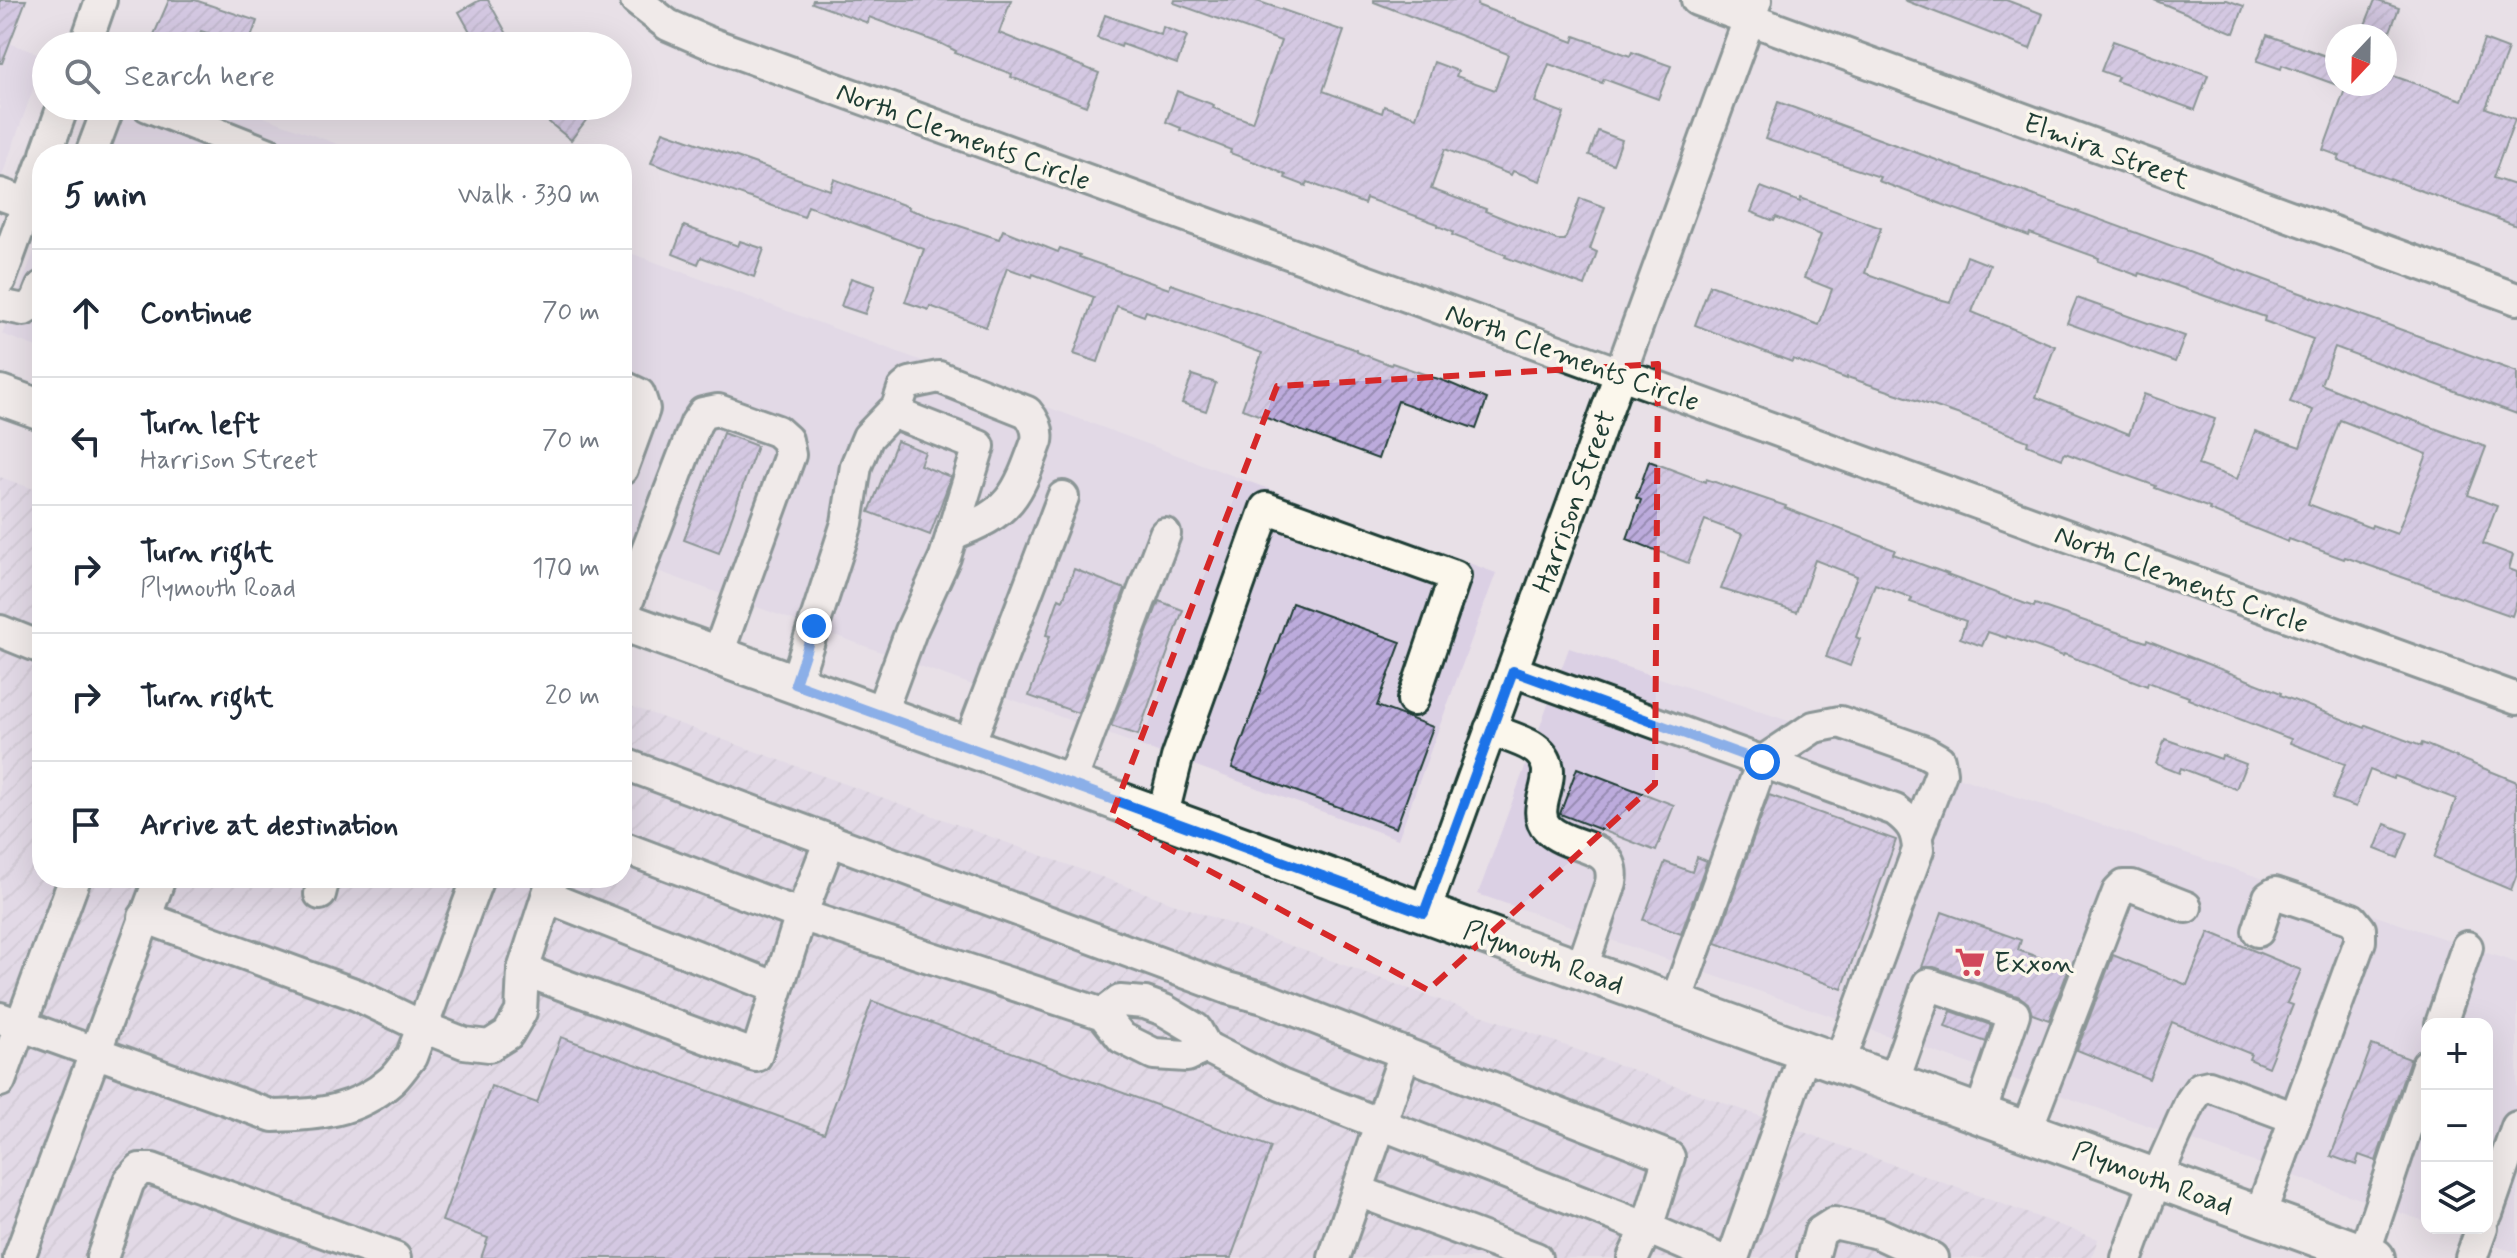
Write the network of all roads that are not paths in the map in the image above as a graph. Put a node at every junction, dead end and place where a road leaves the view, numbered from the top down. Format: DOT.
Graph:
graph roads {
  1 [pos="101,0"];
  2 [pos="636,0"];
  3 [pos="1697,0"];
  4 [pos="1752,9"];
  5 [pos="90,32"];
  6 [pos="58,120"];
  7 [pos="104,120"];
  8 [pos="172,120"];
  9 [pos="212,143"];
  10 [pos="50,144"];
  11 [pos="95,144"];
  12 [pos="32,189"];
  13 [pos="23,212"];
  14 [pos="0,280"];
  15 [pos="2517,299"];
  16 [pos="0,305"];
  17 [pos="32,305"];
  18 [pos="1619,372"];
  19 [pos="632,391"];
  20 [pos="0,395"];
  21 [pos="32,406"];
  22 [pos="895,413"];
  23 [pos="632,442"];
  24 [pos="1063,497"];
  25 [pos="952,534"];
  26 [pos="1165,534"];
  27 [pos="632,592"];
  28 [pos="632,622"];
  29 [pos="0,631"];
  30 [pos="32,644"];
  31 [pos="717,656"];
  32 [pos="1513,671"];
  33 [pos="795,684"];
  34 [pos="2517,699"];
  35 [pos="1413,700"];
  36 [pos="880,715"];
  37 [pos="1490,729"];
  38 [pos="968,747"];
  39 [pos="1762,762"];
  40 [pos="632,767"];
  41 [pos="1070,784"];
  42 [pos="1162,818"];
  43 [pos="1917,835"];
  44 [pos="830,840"];
  45 [pos="632,851"];
  46 [pos="70,888"];
  47 [pos="156,888"];
  48 [pos="474,888"];
  49 [pos="550,888"];
  50 [pos="552,888"];
  51 [pos="2186,907"];
  52 [pos="1424,913"];
  53 [pos="801,915"];
  54 [pos="144,917"];
  55 [pos="2258,931"];
  56 [pos="2467,947"];
  57 [pos="523,970"];
  58 [pos="1581,970"];
  59 [pos="777,988"];
  60 [pos="1675,1004"];
  61 [pos="1103,1014"];
  62 [pos="2443,1018"];
  63 [pos="10,1022"];
  64 [pos="423,1027"];
  65 [pos="1206,1047"];
  66 [pos="1405,1053"];
  67 [pos="94,1054"];
  68 [pos="1822,1058"];
  69 [pos="0,1081"];
  70 [pos="1893,1083"];
  71 [pos="2421,1085"];
  72 [pos="1980,1114"];
  73 [pos="2295,1118"];
  74 [pos="1381,1125"];
  75 [pos="2517,1127"];
  76 [pos="2026,1131"];
  77 [pos="2156,1179"];
  78 [pos="1358,1191"];
  79 [pos="2493,1196"];
  80 [pos="2260,1215"];
  81 [pos="1647,1228"];
  82 [pos="2480,1234"];
  83 [pos="2315,1248"];
  84 [pos="2370,1256"];
  85 [pos="19,1258"];
  86 [pos="102,1258"];
  87 [pos="395,1258"];
  88 [pos="1334,1258"];
  89 [pos="1536,1258"];
  90 [pos="1633,1258"];
  91 [pos="1716,1258"];
  92 [pos="1733,1258"];
  93 [pos="1813,1258"];
  94 [pos="1932,1258"];
  95 [pos="2127,1258"];
  96 [pos="2471,1258"];
  1 -- 5 [label="street"];
  2 -- 18 [label="street, North Clements Circle"];
  3 -- 4 [label="street, Elmira Street"];
  4 -- 15 [label="street, Elmira Street"];
  4 -- 18 [label="street, Harrison Street"];
  6 -- 10 [label="street"];
  7 -- 11 [label="street"];
  8 -- 9 [label="street"];
  12 -- 13 [label="street"];
  13 -- 14 [label="street"];
  16 -- 17 [label="street"];
  18 -- 32 [label="street, Harrison Street"];
  18 -- 34 [label="street, North Clements Circle"];
  19 -- 23 [label="street"];
  20 -- 21 [label="main road"];
  22 -- 25 [label="street"];
  22 -- 25 [label="street"];
  22 -- 33 [label="street"];
  24 -- 38 [label="street"];
  25 -- 36 [label="street"];
  26 -- 41 [label="street"];
  27 -- 31 [label="street"];
  28 -- 31 [label="main road, Plymouth Road"];
  29 -- 30 [label="street"];
  31 -- 33 [label="main road, Plymouth Road"];
  32 -- 37 [label="street, Harrison Street"];
  32 -- 39 [label="street"];
  33 -- 36 [label="main road, Plymouth Road"];
  35 -- 42 [label="street"];
  36 -- 38 [label="main road, Plymouth Road"];
  37 -- 52 [label="street, Harrison Street"];
  37 -- 58 [label="street"];
  38 -- 41 [label="main road, Plymouth Road"];
  39 -- 43 [label="street"];
  39 -- 43 [label="street"];
  39 -- 60 [label="street"];
  40 -- 44 [label="street"];
  41 -- 42 [label="main road, Plymouth Road"];
  42 -- 52 [label="main road, Plymouth Road"];
  43 -- 68 [label="street"];
  44 -- 53 [label="street"];
  44 -- 66 [label="street"];
  45 -- 53 [label="street"];
  46 -- 63 [label="street"];
  47 -- 54 [label="street"];
  48 -- 64 [label="street"];
  49 -- 57 [label="street"];
  50 -- 59 [label="street"];
  51 -- 76 [label="street"];
  52 -- 58 [label="main road, Plymouth Road"];
  53 -- 59 [label="street"];
  53 -- 61 [label="street"];
  54 -- 64 [label="street"];
  54 -- 67 [label="street"];
  55 -- 73 [label="street"];
  56 -- 62 [label="street"];
  57 -- 59 [label="street"];
  57 -- 64 [label="street"];
  58 -- 60 [label="main road, Plymouth Road"];
  60 -- 68 [label="main road, Plymouth Road"];
  61 -- 65 [label="street"];
  61 -- 65 [label="street"];
  63 -- 67 [label="street"];
  63 -- 69 [label="street"];
  64 -- 67 [label="street"];
  65 -- 74 [label="street"];
  66 -- 74 [label="street"];
  66 -- 81 [label="street"];
  67 -- 85 [label="street"];
  68 -- 70 [label="main road, Plymouth Road"];
  68 -- 92 [label="street"];
  70 -- 72 [label="main road, Plymouth Road"];
  70 -- 72 [label="street"];
  71 -- 84 [label="street"];
  72 -- 76 [label="main road, Plymouth Road"];
  73 -- 77 [label="street"];
  73 -- 80 [label="street"];
  74 -- 78 [label="street"];
  74 -- 81 [label="street"];
  75 -- 79 [label="street"];
  76 -- 77 [label="main road, Plymouth Road"];
  77 -- 80 [label="main road, Plymouth Road"];
  77 -- 95 [label="street"];
  78 -- 88 [label="street"];
  78 -- 89 [label="street"];
  80 -- 83 [label="main road, Plymouth Road"];
  81 -- 90 [label="street"];
  81 -- 91 [label="street"];
  82 -- 96 [label="street"];
  83 -- 84 [label="main road, Plymouth Road"];
  86 -- 87 [label="street"];
  93 -- 94 [label="street"];
}
